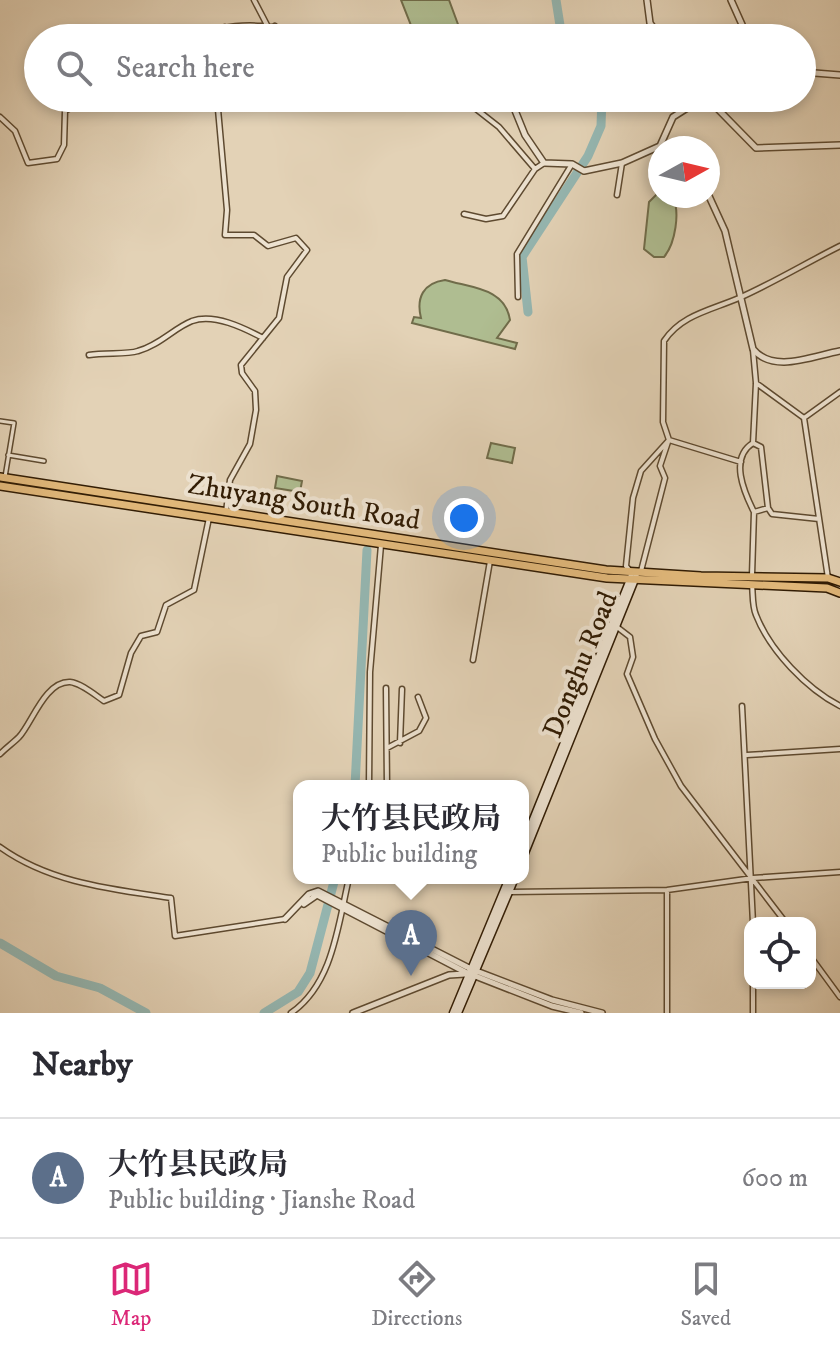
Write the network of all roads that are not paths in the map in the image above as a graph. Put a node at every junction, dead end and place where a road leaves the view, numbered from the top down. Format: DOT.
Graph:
graph roads {
  1 [pos="254,0"];
  2 [pos="647,0"];
  3 [pos="731,0"];
  4 [pos="264,24"];
  5 [pos="651,24"];
  6 [pos="742,24"];
  7 [pos="816,73"];
  8 [pos="840,74"];
  9 [pos="65,112"];
  10 [pos="218,112"];
  11 [pos="480,112"];
  12 [pos="514,112"];
  13 [pos="681,112"];
  14 [pos="719,112"];
  15 [pos="0,117"];
  16 [pos="665,136"];
  17 [pos="840,145"];
  18 [pos="648,152"];
  19 [pos="544,163"];
  20 [pos="622,163"];
  21 [pos="572,164"];
  22 [pos="535,169"];
  23 [pos="617,195"];
  24 [pos="714,208"];
  25 [pos="464,214"];
  26 [pos="840,246"];
  27 [pos="518,297"];
  28 [pos="739,298"];
  29 [pos="263,338"];
  30 [pos="753,349"];
  31 [pos="840,351"];
  32 [pos="89,355"];
  33 [pos="756,383"];
  34 [pos="840,392"];
  35 [pos="804,418"];
  36 [pos="0,421"];
  37 [pos="669,440"];
  38 [pos="753,443"];
  39 [pos="8,455"];
  40 [pos="44,461"];
  41 [pos="741,462"];
  42 [pos="2,480"];
  43 [pos="768,508"];
  44 [pos="754,512"];
  45 [pos="225,516"];
  46 [pos="209,518"];
  47 [pos="819,519"];
  48 [pos="381,544"];
  49 [pos="490,561"];
  50 [pos="633,577"];
  51 [pos="752,577"];
  52 [pos="828,578"];
  53 [pos="840,582"];
  54 [pos="752,587"];
  55 [pos="840,593"];
  56 [pos="617,627"];
  57 [pos="473,660"];
  58 [pos="386,688"];
  59 [pos="402,689"];
  60 [pos="418,697"];
  61 [pos="742,706"];
  62 [pos="840,706"];
  63 [pos="400,743"];
  64 [pos="387,748"];
  65 [pos="840,749"];
  66 [pos="0,754"];
  67 [pos="745,755"];
  68 [pos="369,780"];
  69 [pos="387,780"];
  70 [pos="529,829"];
  71 [pos="529,843"];
  72 [pos="0,847"];
  73 [pos="840,872"];
  74 [pos="753,878"];
  75 [pos="347,884"];
  76 [pos="509,884"];
  77 [pos="667,890"];
  78 [pos="506,892"];
  79 [pos="340,903"];
  80 [pos="753,917"];
  81 [pos="782,917"];
  82 [pos="285,919"];
  83 [pos="816,964"];
  84 [pos="472,972"];
  85 [pos="753,989"];
  86 [pos="840,997"];
  87 [pos="291,1013"];
  88 [pos="353,1013"];
  89 [pos="455,1013"];
  90 [pos="581,1013"];
  91 [pos="602,1013"];
  92 [pos="667,1013"];
  93 [pos="753,1013"];
  1 -- 4 [label="street"];
  2 -- 5 [label="street"];
  3 -- 6 [label="street"];
  7 -- 8 [label="street"];
  9 -- 15 [label="street"];
  10 -- 29 [label="street"];
  11 -- 22 [label="street"];
  12 -- 19 [label="street"];
  13 -- 16 [label="street"];
  14 -- 17 [label="street"];
  18 -- 20 [label="street"];
  19 -- 21 [label="street"];
  19 -- 22 [label="street"];
  20 -- 21 [label="street"];
  20 -- 23 [label="street"];
  21 -- 27 [label="street"];
  22 -- 25 [label="street"];
  24 -- 28 [label="street"];
  26 -- 28 [label="street"];
  28 -- 30 [label="street"];
  28 -- 37 [label="street"];
  29 -- 32 [label="street"];
  29 -- 45 [label="street"];
  30 -- 31 [label="street"];
  30 -- 33 [label="street"];
  33 -- 35 [label="street"];
  33 -- 38 [label="street"];
  34 -- 35 [label="street"];
  35 -- 47 [label="street"];
  36 -- 39 [label="street"];
  37 -- 41 [label="street"];
  37 -- 50 [label="street"];
  37 -- 50 [label="street"];
  38 -- 41 [label="street"];
  38 -- 43 [label="street"];
  39 -- 40 [label="street"];
  39 -- 42 [label="street"];
  41 -- 44 [label="street"];
  42 -- 45 [label="highway, Zhuyang South Road"];
  42 -- 46 [label="highway, Zhuyang South Road"];
  43 -- 44 [label="street"];
  43 -- 47 [label="street"];
  44 -- 51 [label="street"];
  45 -- 46 [label="highway, Zhuyang South Road"];
  45 -- 48 [label="highway, Zhuyang South Road"];
  45 -- 50 [label="highway, Zhuyang South Road"];
  46 -- 66 [label="street"];
  47 -- 52 [label="street"];
  48 -- 49 [label="highway, Zhuyang South Road"];
  48 -- 68 [label="street"];
  49 -- 50 [label="highway, Zhuyang South Road"];
  49 -- 57 [label="street"];
  50 -- 51 [label="highway, Zhuyang South Road"];
  50 -- 54 [label="highway, Zhuyang South Road"];
  50 -- 56 [label="main road, Donghu Road"];
  50 -- 70 [label="main road, Donghu Road"];
  51 -- 52 [label="highway, Zhuyang South Road"];
  51 -- 54 [label="street"];
  52 -- 53 [label="highway, Zhuyang South Road"];
  54 -- 55 [label="highway, Zhuyang South Road"];
  54 -- 62 [label="street"];
  56 -- 71 [label="main road, Donghu Road"];
  56 -- 74 [label="street"];
  58 -- 64 [label="street"];
  59 -- 63 [label="street"];
  60 -- 63 [label="street"];
  61 -- 67 [label="street"];
  63 -- 64 [label="street"];
  64 -- 69 [label="street"];
  65 -- 67 [label="street"];
  67 -- 74 [label="street"];
  72 -- 82 [label="street"];
  73 -- 74 [label="street"];
  74 -- 77 [label="street"];
  74 -- 80 [label="street"];
  74 -- 81 [label="street"];
  75 -- 79 [label="street"];
  76 -- 78 [label="main road"];
  77 -- 78 [label="street"];
  77 -- 92 [label="street"];
  78 -- 84 [label="main road"];
  79 -- 82 [label="street"];
  79 -- 84 [label="street"];
  79 -- 87 [label="street"];
  83 -- 86 [label="street"];
  84 -- 88 [label="street"];
  84 -- 89 [label="main road"];
  84 -- 90 [label="street"];
  84 -- 91 [label="street"];
  85 -- 93 [label="street"];
}
